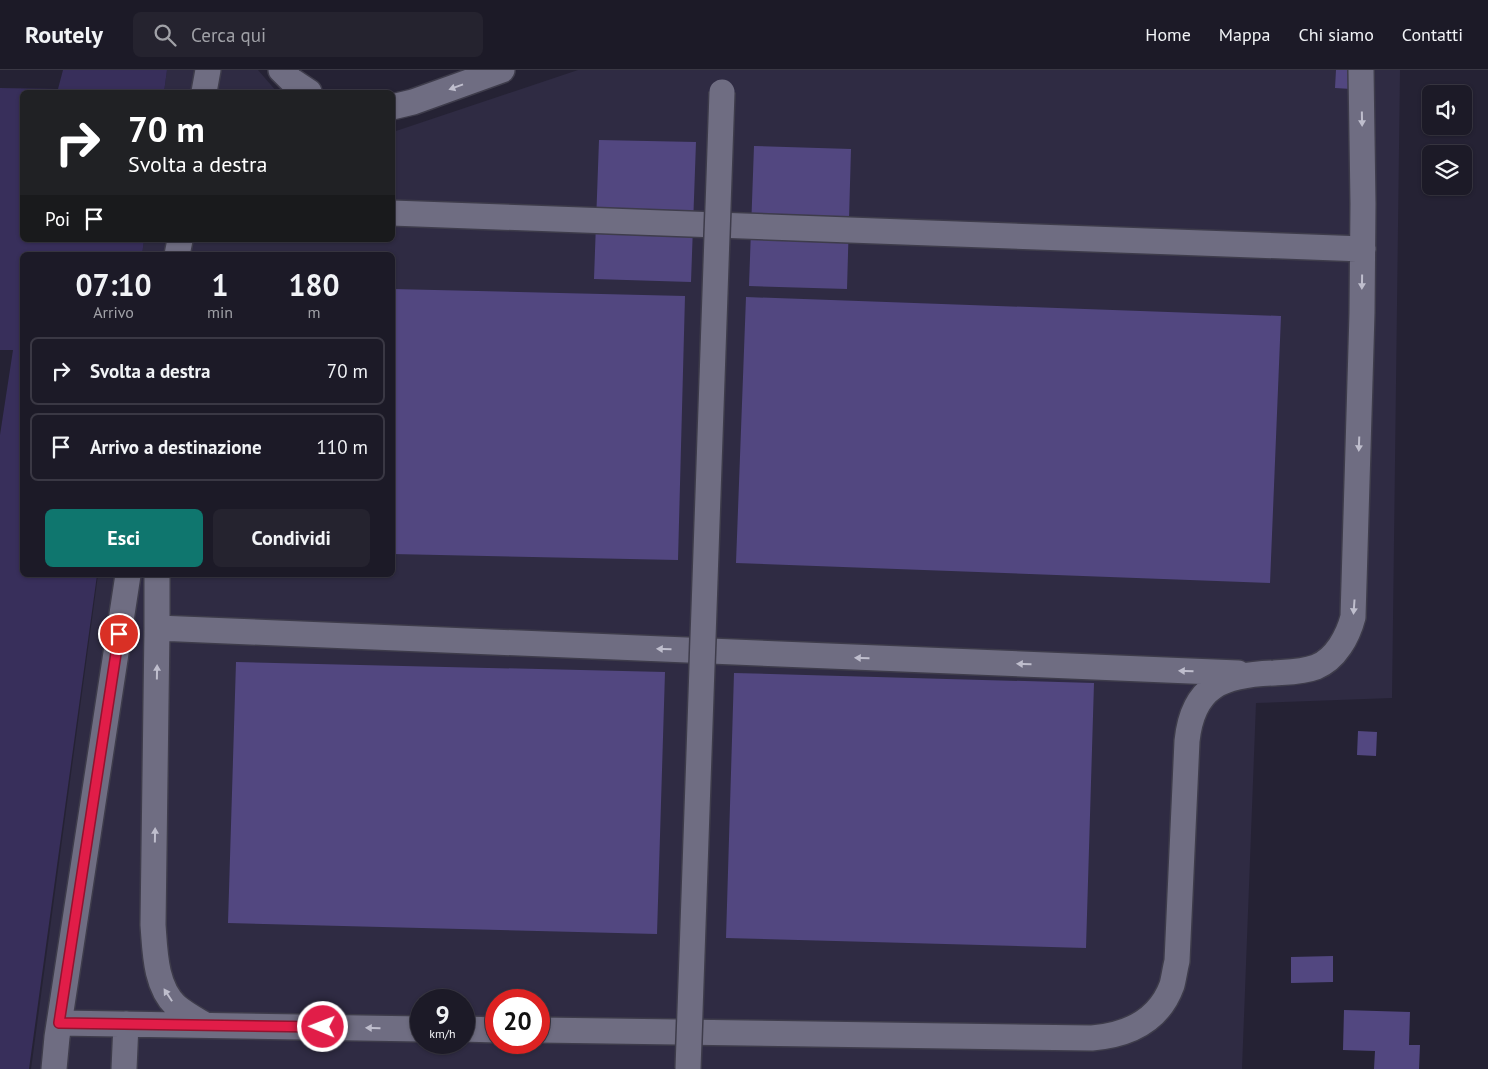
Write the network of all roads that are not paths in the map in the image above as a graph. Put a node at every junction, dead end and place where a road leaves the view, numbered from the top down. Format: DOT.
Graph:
graph roads {
  1 [pos="208,70"];
  2 [pos="281,70"];
  3 [pos="502,70"];
  4 [pos="1361,70"];
  5 [pos="204,90"];
  6 [pos="306,90"];
  7 [pos="722,92"];
  8 [pos="395,107"];
  9 [pos="395,213"];
  10 [pos="1363,249"];
  11 [pos="128,577"];
  12 [pos="157,577"];
  13 [pos="157,628"];
  14 [pos="1253,674"];
  15 [pos="59,1023"];
  16 [pos="126,1024"];
  17 [pos="205,1025"];
  18 [pos="410,1029"];
  19 [pos="550,1030"];
  20 [pos="54,1069"];
  21 [pos="124,1069"];
  22 [pos="688,1069"];
  1 -- 5 [label="street"];
  2 -- 6 [label="street"];
  3 -- 8 [label="street, one-way"];
  4 -- 10 [label="street, one-way"];
  7 -- 22 [label="street, bridge"];
  9 -- 10 [label="street"];
  10 -- 14 [label="street, one-way"];
  11 -- 15 [label="street"];
  12 -- 13 [label="street"];
  14 -- 13 [label="street, one-way"];
  17 -- 13 [label="street, one-way"];
  14 -- 19 [label="street"];
  15 -- 16 [label="street"];
  15 -- 20 [label="street"];
  16 -- 17 [label="street"];
  16 -- 21 [label="street"];
  18 -- 17 [label="street, one-way"];
}
